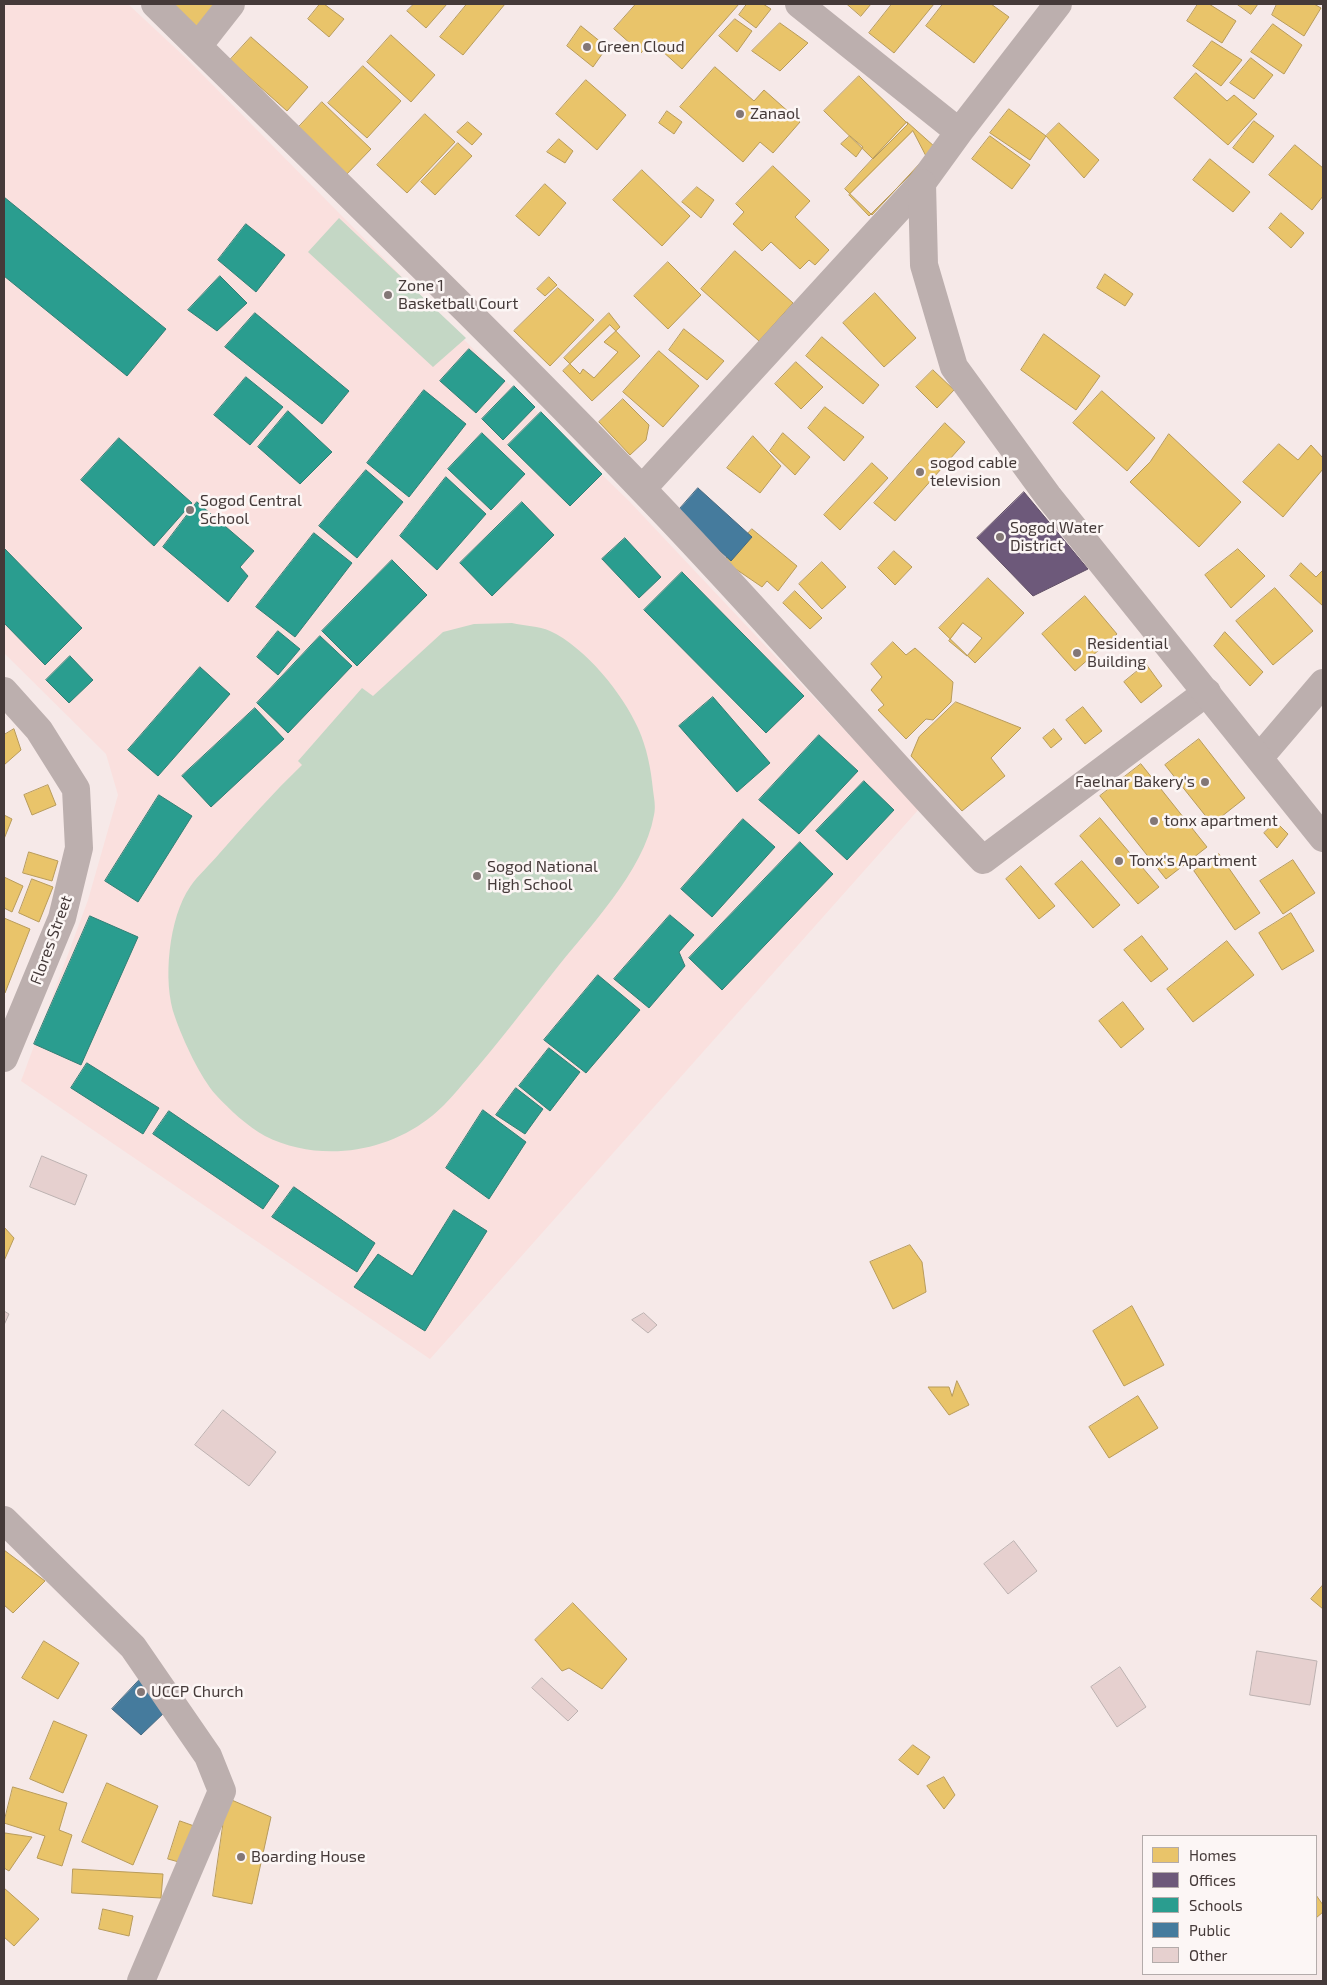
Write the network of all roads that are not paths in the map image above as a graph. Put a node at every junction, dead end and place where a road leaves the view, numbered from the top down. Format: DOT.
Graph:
graph roads {
  1 [pos="155,4"];
  2 [pos="231,4"];
  3 [pos="799,4"];
  4 [pos="1058,4"];
  5 [pos="198,46"];
  6 [pos="959,132"];
  7 [pos="922,183"];
  8 [pos="642,489"];
  9 [pos="1323,683"];
  10 [pos="4,692"];
  11 [pos="1207,692"];
  12 [pos="1260,757"];
  13 [pos="1323,838"];
  14 [pos="4,1058"];
  15 [pos="4,1520"];
  16 [pos="141,1981"];
  1 -- 5 [label="street"];
  2 -- 5 [label="street"];
  3 -- 6 [label="street"];
  4 -- 6 [label="street"];
  5 -- 8 [label="street"];
  6 -- 7 [label="street"];
  7 -- 8 [label="street"];
  7 -- 11 [label="street"];
  8 -- 11 [label="street"];
  9 -- 12 [label="street"];
  10 -- 14 [label="street, Flores Street"];
  11 -- 12 [label="street"];
  12 -- 13 [label="street"];
  15 -- 16 [label="street"];
}
